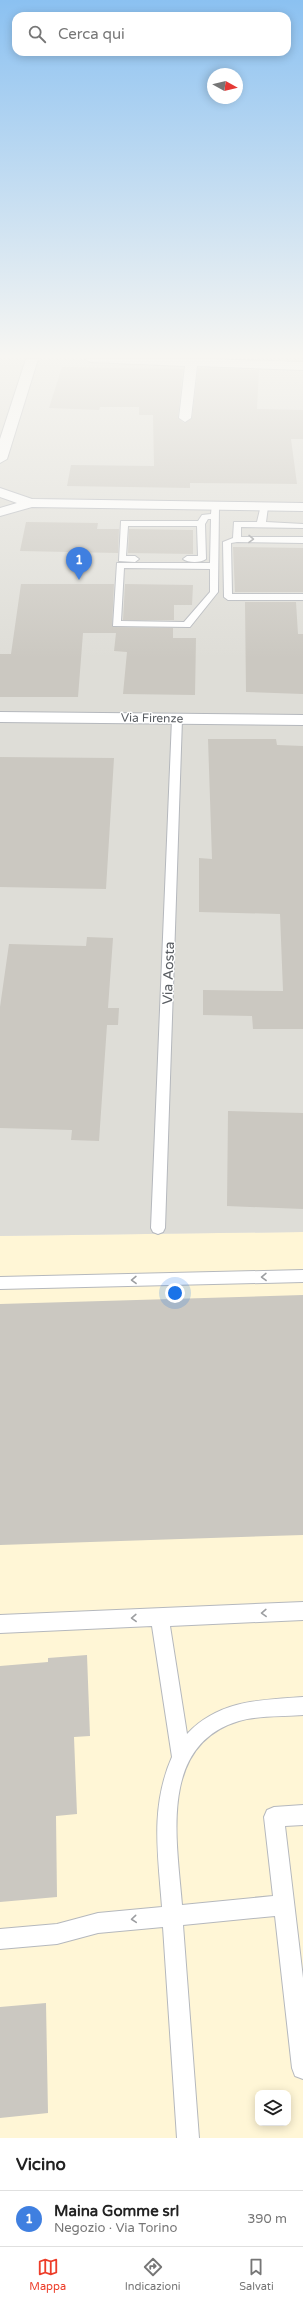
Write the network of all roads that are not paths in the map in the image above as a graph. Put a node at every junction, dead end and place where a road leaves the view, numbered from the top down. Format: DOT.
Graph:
graph roads {
  1 [pos="2,499"];
  2 [pos="264,507"];
  3 [pos="303,507"];
  4 [pos="215,511"];
  5 [pos="201,524"];
  6 [pos="261,525"];
  7 [pos="303,526"];
  8 [pos="236,539"];
  9 [pos="303,540"];
  10 [pos="215,566"];
  11 [pos="303,598"];
  12 [pos="0,717"];
  13 [pos="177,719"];
  14 [pos="303,720"];
  15 [pos="158,1228"];
  16 [pos="303,1276"];
  17 [pos="0,1283"];
  18 [pos="303,1611"];
  19 [pos="160,1617"];
  20 [pos="0,1624"];
  21 [pos="303,1706"];
  22 [pos="181,1756"];
  23 [pos="303,1815"];
  24 [pos="284,1905"];
  25 [pos="172,1915"];
  26 [pos="0,1939"];
  27 [pos="303,2068"];
  28 [pos="188,2138"];
  1 -- 4 [label="street"];
  2 -- 3 [label="street"];
  2 -- 4 [label="street"];
  2 -- 6 [label="lane"];
  4 -- 5 [label="lane"];
  4 -- 10 [label="lane"];
  5 -- 5 [label="lane"];
  6 -- 7 [label="lane"];
  6 -- 8 [label="lane"];
  8 -- 9 [label="lane, one-way"];
  8 -- 11 [label="lane"];
  10 -- 10 [label="lane"];
  12 -- 13 [label="street, Via Firenze"];
  13 -- 14 [label="street, Via Firenze"];
  13 -- 15 [label="lane, Via Aosta"];
  16 -- 17 [label="lane, one-way"];
  18 -- 19 [label="lane, one-way"];
  19 -- 20 [label="lane, one-way"];
  19 -- 22 [label="lane"];
  21 -- 22 [label="lane"];
  22 -- 25 [label="lane"];
  23 -- 24 [label="lane"];
  24 -- 25 [label="lane"];
  24 -- 27 [label="lane"];
  25 -- 26 [label="lane, one-way"];
  25 -- 28 [label="lane"];
}
